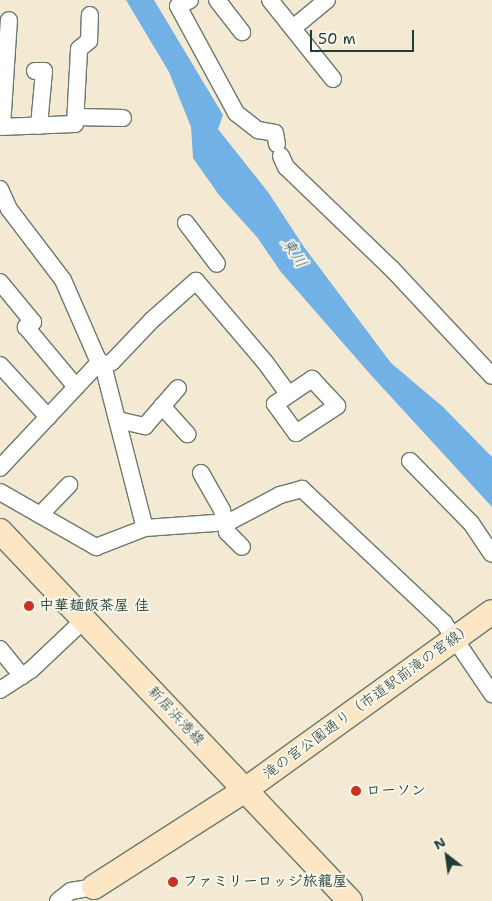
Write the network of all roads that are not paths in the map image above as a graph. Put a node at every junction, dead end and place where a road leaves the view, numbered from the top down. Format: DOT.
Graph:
graph roads {
  1 [pos="217,0"];
  2 [pos="270,0"];
  3 [pos="327,0"];
  4 [pos="181,2"];
  5 [pos="90,15"];
  6 [pos="8,20"];
  7 [pos="293,28"];
  8 [pos="242,32"];
  9 [pos="44,71"];
  10 [pos="333,79"];
  11 [pos="76,117"];
  12 [pos="123,118"];
  13 [pos="39,126"];
  14 [pos="1,127"];
  15 [pos="0,189"];
  16 [pos="186,223"];
  17 [pos="196,281"];
  18 [pos="0,282"];
  19 [pos="0,365"];
  20 [pos="103,365"];
  21 [pos="492,376"];
  22 [pos="76,387"];
  23 [pos="178,388"];
  24 [pos="288,394"];
  25 [pos="162,406"];
  26 [pos="48,417"];
  27 [pos="118,420"];
  28 [pos="187,434"];
  29 [pos="410,461"];
  30 [pos="0,468"];
  31 [pos="201,473"];
  32 [pos="69,485"];
  33 [pos="0,492"];
  34 [pos="40,515"];
  35 [pos="224,522"];
  36 [pos="145,528"];
  37 [pos="0,531"];
  38 [pos="242,547"];
  39 [pos="492,554"];
  40 [pos="492,612"];
  41 [pos="85,619"];
  42 [pos="455,637"];
  43 [pos="0,649"];
  44 [pos="22,676"];
  45 [pos="0,690"];
  46 [pos="492,694"];
  47 [pos="245,790"];
  48 [pos="94,887"];
  49 [pos="58,901"];
  50 [pos="350,901"];
  1 -- 8 [label="street"];
  2 -- 7 [label="street"];
  3 -- 7 [label="street"];
  4 -- 21 [label="street"];
  5 -- 11 [label="street"];
  6 -- 14 [label="street"];
  7 -- 10 [label="street"];
  9 -- 13 [label="street"];
  11 -- 12 [label="street"];
  11 -- 13 [label="street"];
  13 -- 14 [label="street"];
  15 -- 20 [label="street"];
  16 -- 17 [label="street"];
  17 -- 20 [label="street"];
  17 -- 24 [label="street"];
  18 -- 22 [label="street"];
  19 -- 26 [label="street"];
  20 -- 22 [label="street"];
  20 -- 27 [label="street"];
  22 -- 26 [label="street"];
  23 -- 25 [label="street"];
  25 -- 27 [label="street"];
  25 -- 28 [label="street"];
  26 -- 30 [label="street"];
  27 -- 36 [label="street"];
  29 -- 39 [label="street"];
  31 -- 35 [label="street"];
  32 -- 34 [label="street"];
  33 -- 34 [label="street"];
  34 -- 36 [label="street"];
  35 -- 36 [label="street"];
  35 -- 38 [label="street"];
  35 -- 42 [label="street"];
  37 -- 41 [label="main road, 新居浜港線"];
  40 -- 42 [label="main road, 滝の宮公園通り（市道駅前滝の宮線）"];
  41 -- 44 [label="street"];
  41 -- 47 [label="main road, 新居浜港線"];
  42 -- 46 [label="street"];
  42 -- 47 [label="main road, 滝の宮公園通り（市道駅前滝の宮線）"];
  43 -- 44 [label="street"];
  44 -- 45 [label="street"];
  47 -- 48 [label="main road, 滝の宮公園通り（市道駅前滝の宮線）"];
  47 -- 50 [label="main road, 新居浜港線"];
  48 -- 49 [label="street"];
}
